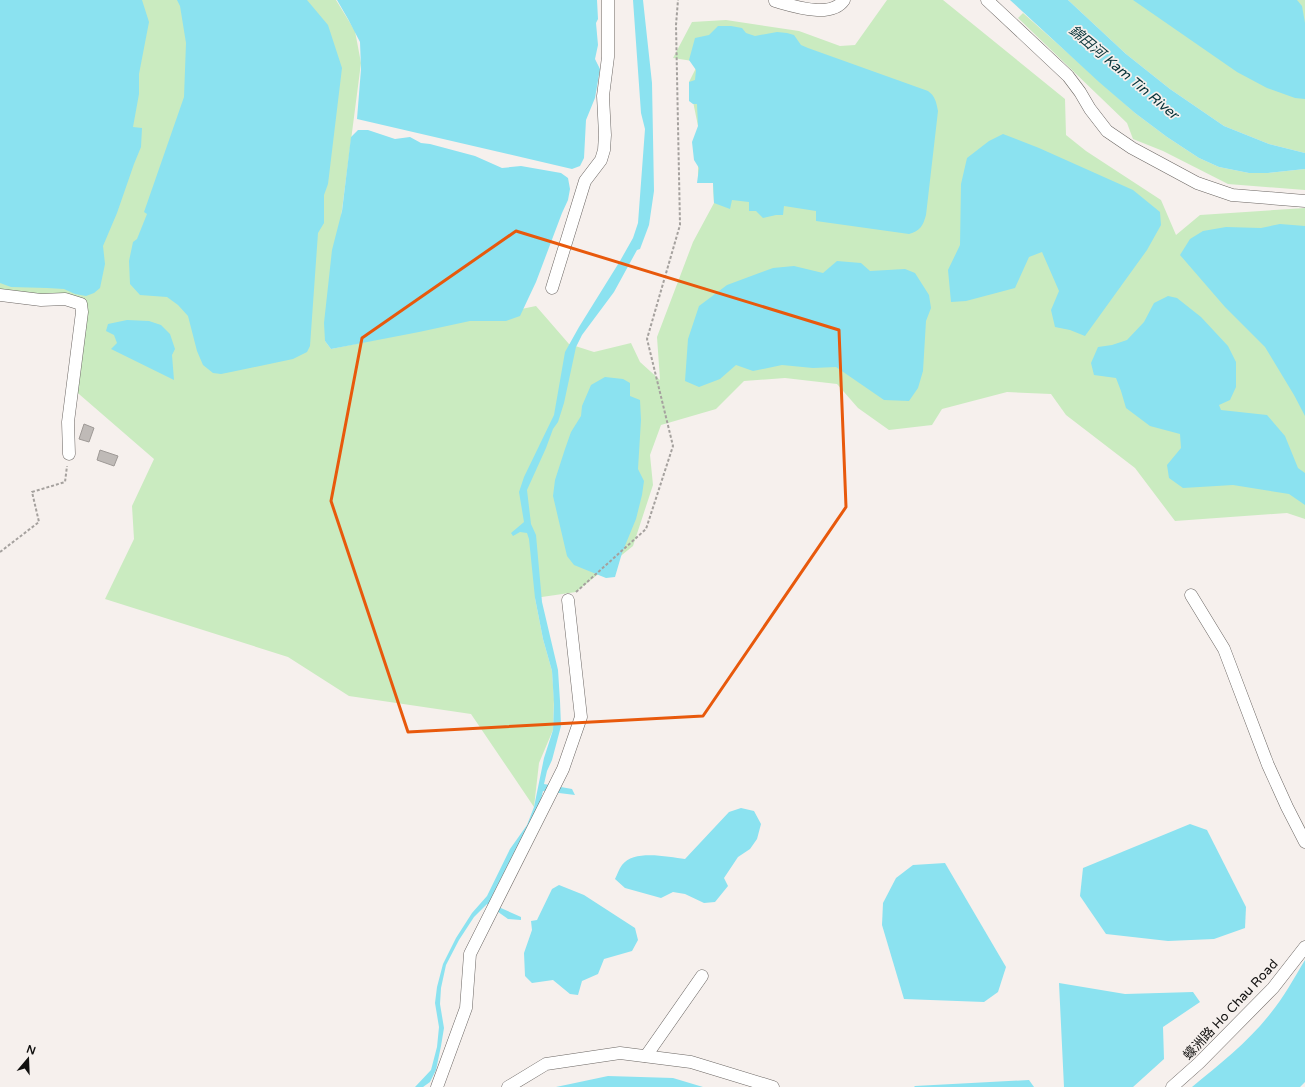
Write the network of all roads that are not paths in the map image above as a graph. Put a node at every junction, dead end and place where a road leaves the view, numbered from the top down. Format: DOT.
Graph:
graph roads {
  1 [pos="608,0"];
  2 [pos="844,0"];
  3 [pos="987,0"];
  4 [pos="775,1"];
  5 [pos="1305,201"];
  6 [pos="552,288"];
  7 [pos="0,295"];
  8 [pos="69,454"];
  9 [pos="1191,595"];
  10 [pos="568,600"];
  11 [pos="1305,842"];
  12 [pos="1305,947"];
  13 [pos="702,976"];
  14 [pos="646,1056"];
  15 [pos="438,1087"];
  16 [pos="508,1087"];
  17 [pos="773,1087"];
  18 [pos="1172,1087"];
  1 -- 6 [label="street"];
  2 -- 4 [label="street"];
  3 -- 5 [label="street"];
  7 -- 8 [label="street"];
  9 -- 11 [label="street"];
  10 -- 15 [label="street"];
  12 -- 18 [label="street, 蠔洲路 Ho Chau Road"];
  13 -- 14 [label="street"];
  14 -- 16 [label="street"];
  14 -- 17 [label="street"];
}
